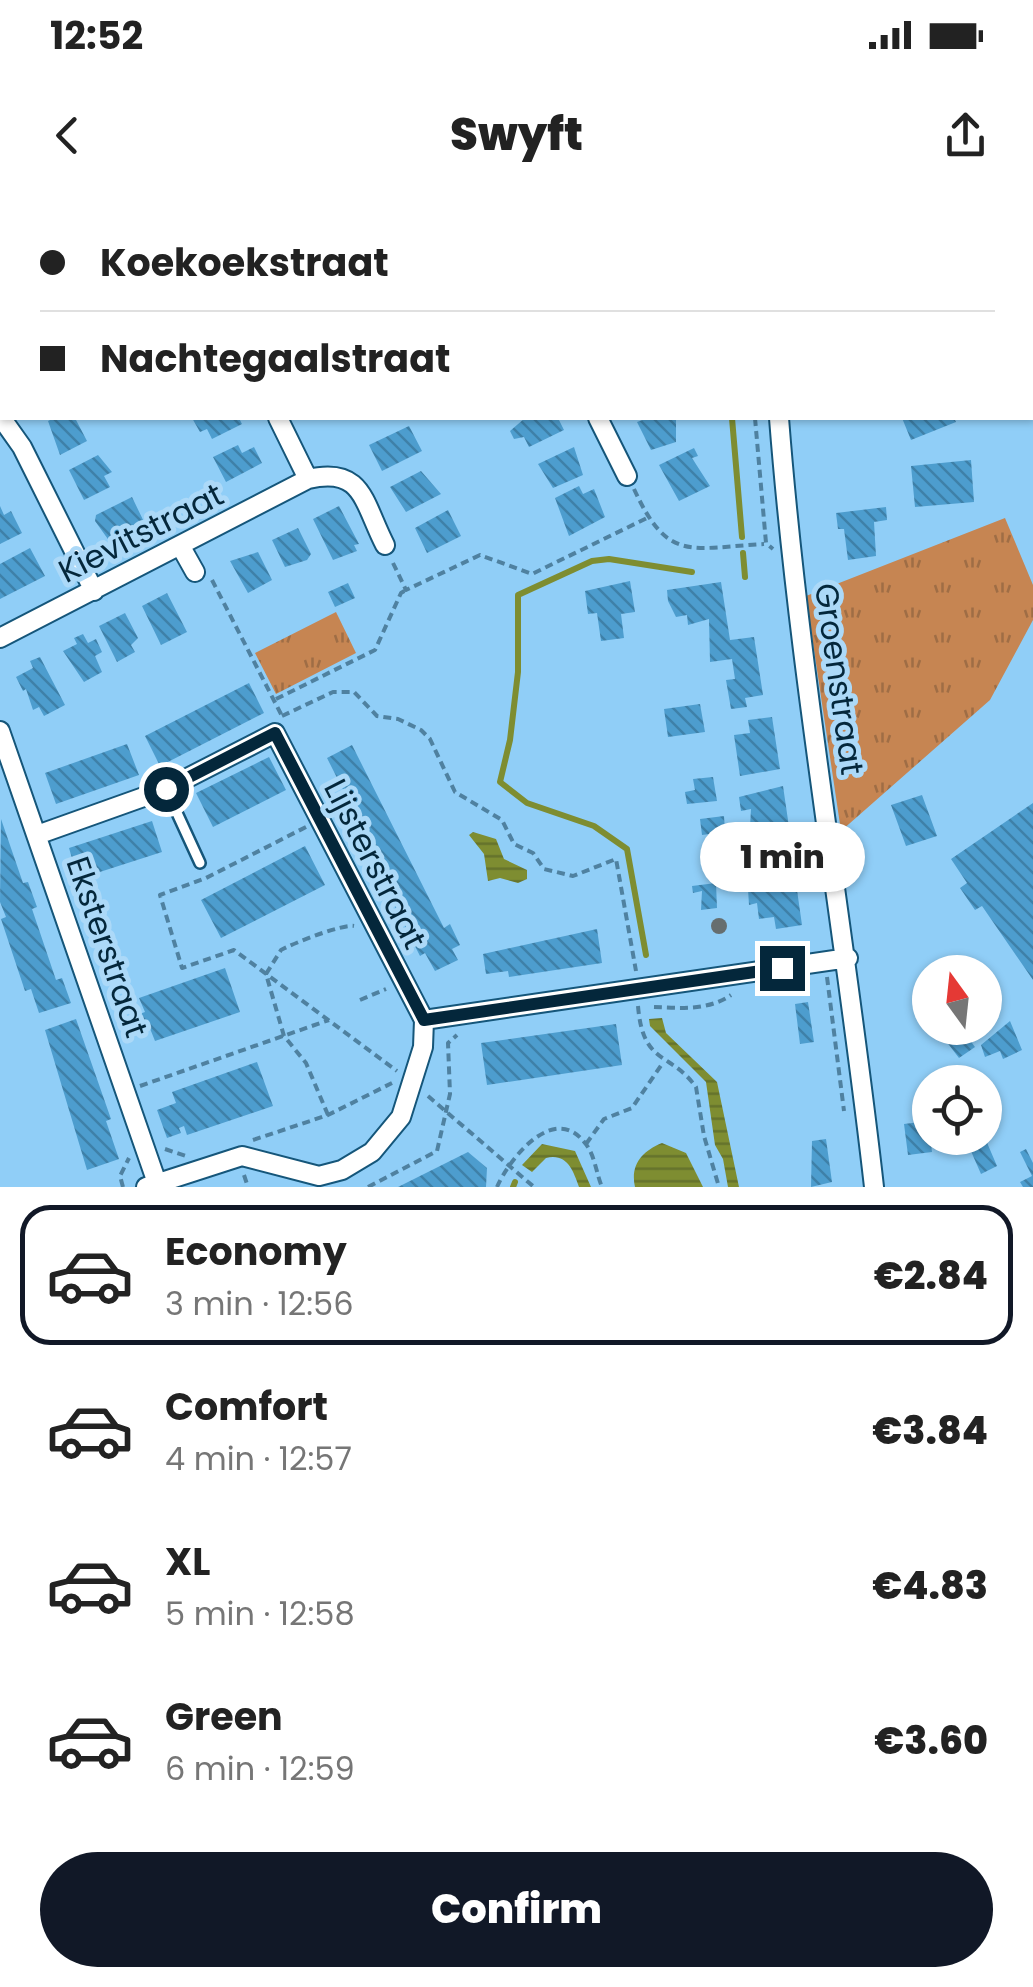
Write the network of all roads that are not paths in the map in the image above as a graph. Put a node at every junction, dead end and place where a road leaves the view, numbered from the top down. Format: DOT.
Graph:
graph roads {
  1 [pos="3,420"];
  2 [pos="279,420"];
  3 [pos="599,420"];
  4 [pos="779,420"];
  5 [pos="627,476"];
  6 [pos="308,479"];
  7 [pos="385,545"];
  8 [pos="181,547"];
  9 [pos="195,572"];
  10 [pos="94,591"];
  11 [pos="0,638"];
  12 [pos="0,731"];
  13 [pos="166,789"];
  14 [pos="37,835"];
  15 [pos="200,863"];
  16 [pos="848,958"];
  17 [pos="424,1020"];
  18 [pos="152,1185"];
  19 [pos="874,1187"];
  1 -- 10 [label="street"];
  2 -- 6 [label="street"];
  3 -- 5 [label="street"];
  4 -- 16 [label="street, Groenstraat"];
  6 -- 7 [label="street"];
  6 -- 8 [label="street, Kievitstraat"];
  8 -- 9 [label="street"];
  8 -- 10 [label="street, Kievitstraat"];
  10 -- 11 [label="street, Kievitstraat"];
  12 -- 14 [label="street, Eksterstraat"];
  13 -- 14 [label="street"];
  13 -- 15 [label="lane"];
  13 -- 17 [label="street, Lijsterstraat"];
  14 -- 18 [label="street, Eksterstraat"];
  16 -- 17 [label="street"];
  16 -- 19 [label="street, Groenstraat"];
  17 -- 18 [label="street"];
}
